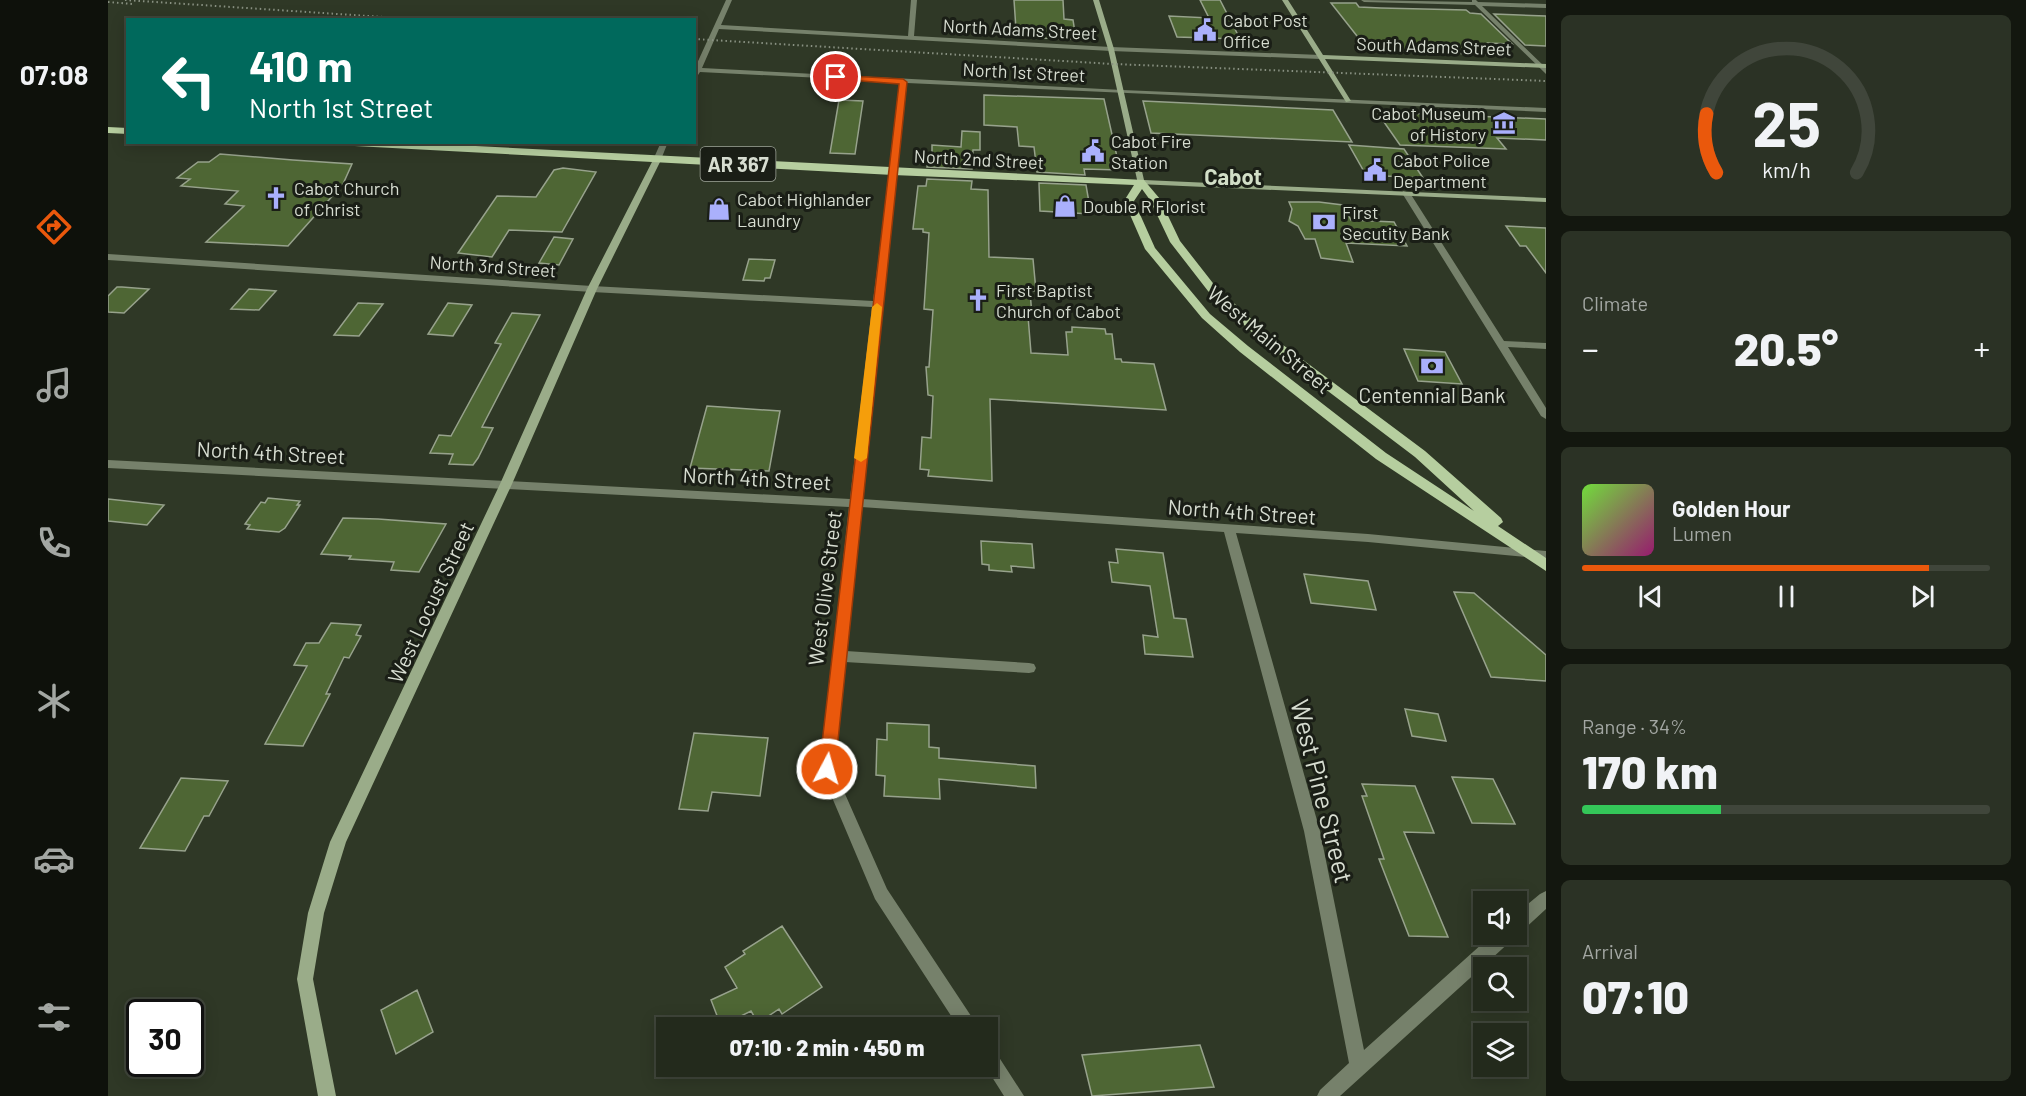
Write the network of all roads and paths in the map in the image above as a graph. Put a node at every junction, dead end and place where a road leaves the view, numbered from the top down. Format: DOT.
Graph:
graph roads {
  1 [pos="729,0"];
  2 [pos="914,0"];
  3 [pos="1096,0"];
  4 [pos="1285,0"];
  5 [pos="1364,0"];
  6 [pos="1475,2"];
  7 [pos="1546,6"];
  8 [pos="717,27"];
  9 [pos="911,38"];
  10 [pos="1111,49"];
  11 [pos="1321,57"];
  12 [pos="1542,65"];
  13 [pos="699,70"];
  14 [pos="1546,72"];
  15 [pos="696,75"];
  16 [pos="903,82"];
  17 [pos="1122,92"];
  18 [pos="1348,101"];
  19 [pos="1546,110"];
  20 [pos="108,130"];
  21 [pos="126,131"];
  22 [pos="372,144"];
  23 [pos="664,144"];
  24 [pos="657,160"];
  25 [pos="893,172"];
  26 [pos="1141,182"];
  27 [pos="1406,192"];
  28 [pos="1546,200"];
  29 [pos="108,257"];
  30 [pos="592,289"];
  31 [pos="877,304"];
  32 [pos="1502,344"];
  33 [pos="1546,346"];
  34 [pos="1546,416"];
  35 [pos="108,464"];
  36 [pos="506,484"];
  37 [pos="857,503"];
  38 [pos="1229,530"];
  39 [pos="1539,554"];
  40 [pos="1546,565"];
  41 [pos="839,656"];
  42 [pos="1029,668"];
  43 [pos="1546,899"];
  44 [pos="1527,915"];
  45 [pos="1494,945"];
  46 [pos="963,1017"];
  47 [pos="1359,1067"];
  48 [pos="998,1070"];
  49 [pos="327,1096"];
  50 [pos="1015,1096"];
  51 [pos="1326,1096"];
  1 -- 8 [label="street"];
  2 -- 9 [label="street"];
  3 -- 10 [label="street"];
  4 -- 11 [label="street"];
  5 -- 6 [label="street"];
  6 -- 7 [label="street"];
  6 -- 12 [label="street"];
  8 -- 9 [label="street, North Adams Street"];
  8 -- 13 [label="street"];
  9 -- 10 [label="street, North Adams Street"];
  10 -- 11 [label="street, North Adams Street"];
  10 -- 17 [label="street"];
  11 -- 12 [label="street, South Adams Street"];
  11 -- 18 [label="street"];
  12 -- 14 [label="street"];
  13 -- 15 [label="street"];
  13 -- 16 [label="street, North 1st Street"];
  16 -- 17 [label="street, North 1st Street"];
  16 -- 25 [label="street, West Olive Street"];
  17 -- 18 [label="street, North 1st Street"];
  17 -- 26 [label="street"];
  18 -- 19 [label="street, North 1st Street"];
  20 -- 21 [label="main road"];
  22 -- 24 [label="main road, North 2nd Street / AR 367"];
  23 -- 24 [label="street, West Locust Street"];
  24 -- 25 [label="main road, North 2nd Street / AR 367"];
  24 -- 30 [label="street, West Locust Street"];
  25 -- 26 [label="main road, North 2nd Street / AR 367"];
  25 -- 31 [label="street, West Olive Street"];
  26 -- 27 [label="street, North 2nd Street / AR 367"];
  26 -- 39 [label="main road, West Main Street"];
  26 -- 39 [label="main road, West Main Street"];
  27 -- 28 [label="street, AR 367"];
  27 -- 32 [label="street"];
  29 -- 30 [label="street, North 3rd Street"];
  30 -- 31 [label="street, North 3rd Street"];
  30 -- 36 [label="street, West Locust Street"];
  31 -- 37 [label="street, West Olive Street"];
  32 -- 33 [label="street"];
  32 -- 34 [label="street"];
  35 -- 36 [label="street, North 4th Street"];
  36 -- 37 [label="street, North 4th Street"];
  36 -- 49 [label="street, West Locust Street"];
  37 -- 38 [label="street, North 4th Street"];
  37 -- 41 [label="street, West Olive Street"];
  38 -- 39 [label="street, North 4th Street"];
  38 -- 47 [label="street, West Pine Street"];
  39 -- 40 [label="main road, West Main Street"];
  41 -- 42 [label="street"];
  41 -- 46 [label="street, West Olive Street"];
  43 -- 44 [label="street"];
  45 -- 47 [label="street"];
  47 -- 51 [label="street"];
  48 -- 50 [label="street"];
}
